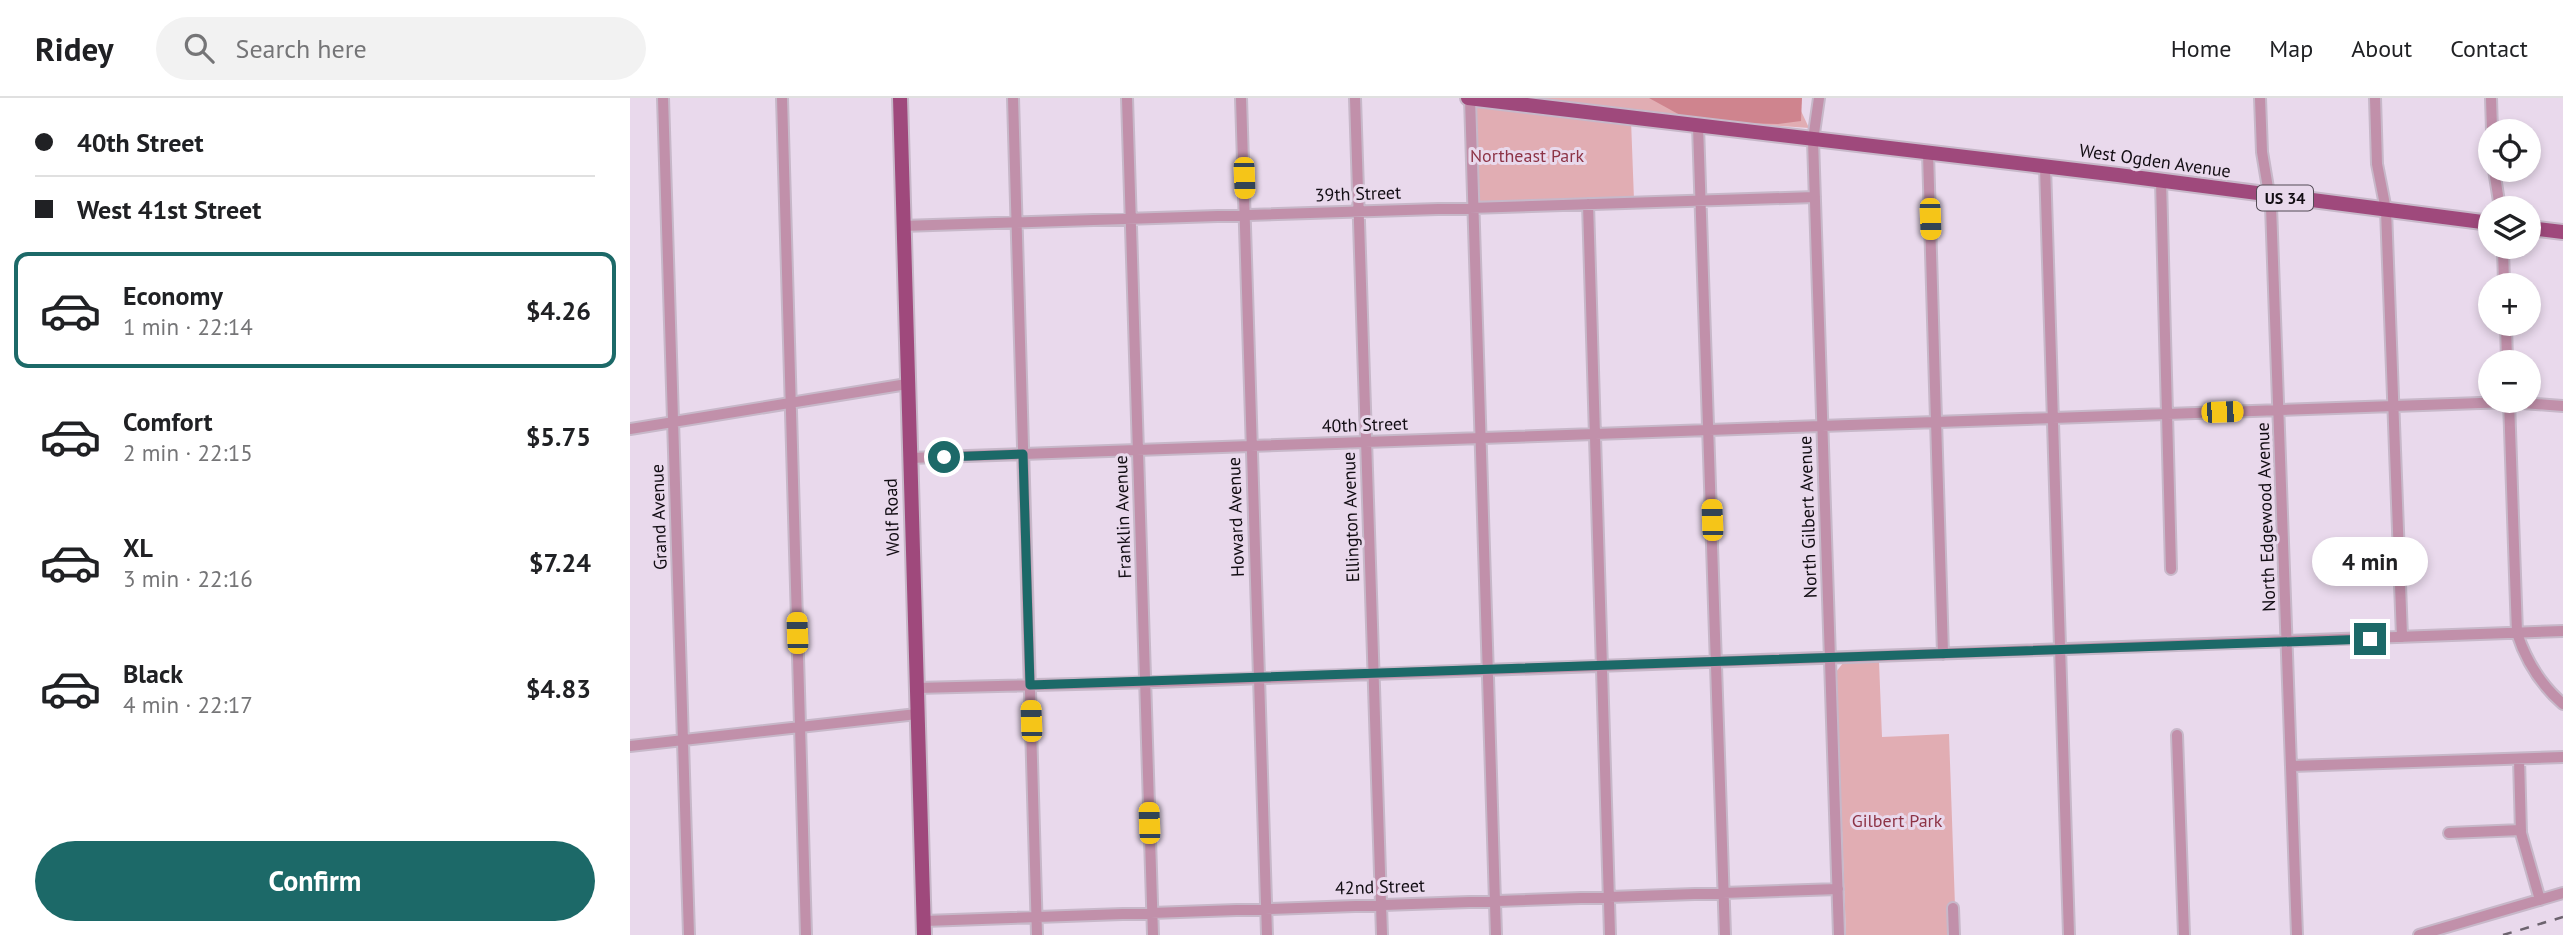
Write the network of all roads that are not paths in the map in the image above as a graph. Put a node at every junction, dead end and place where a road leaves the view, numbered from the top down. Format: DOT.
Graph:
graph roads {
  1 [pos="663,98"];
  2 [pos="782,98"];
  3 [pos="900,98"];
  4 [pos="1013,98"];
  5 [pos="1127,98"];
  6 [pos="1241,98"];
  7 [pos="1355,98"];
  8 [pos="1469,98"];
  9 [pos="1819,98"];
  10 [pos="2260,98"];
  11 [pos="2375,98"];
  12 [pos="2491,98"];
  13 [pos="2492,119"];
  14 [pos="1698,126"];
  15 [pos="1813,140"];
  16 [pos="1928,153"];
  17 [pos="2045,166"];
  18 [pos="2161,181"];
  19 [pos="1815,197"];
  20 [pos="2271,197"];
  21 [pos="1701,200"];
  22 [pos="1588,204"];
  23 [pos="1473,208"];
  24 [pos="2386,210"];
  25 [pos="1359,212"];
  26 [pos="1245,216"];
  27 [pos="1131,219"];
  28 [pos="2478,222"];
  29 [pos="1017,223"];
  30 [pos="902,226"];
  31 [pos="2541,229"];
  32 [pos="2563,232"];
  33 [pos="907,384"];
  34 [pos="2478,402"];
  35 [pos="791,403"];
  36 [pos="2541,404"];
  37 [pos="2394,405"];
  38 [pos="2563,406"];
  39 [pos="2280,410"];
  40 [pos="2509,413"];
  41 [pos="2166,414"];
  42 [pos="2051,418"];
  43 [pos="673,422"];
  44 [pos="1937,422"];
  45 [pos="1823,427"];
  46 [pos="630,429"];
  47 [pos="1709,430"];
  48 [pos="1594,435"];
  49 [pos="1479,439"];
  50 [pos="1366,442"];
  51 [pos="1251,446"];
  52 [pos="1138,450"];
  53 [pos="1023,454"];
  54 [pos="909,458"];
  55 [pos="2171,569"];
  56 [pos="2563,631"];
  57 [pos="2516,633"];
  58 [pos="2402,637"];
  59 [pos="2287,642"];
  60 [pos="2059,650"];
  61 [pos="1943,654"];
  62 [pos="1830,658"];
  63 [pos="1716,662"];
  64 [pos="1602,666"];
  65 [pos="1487,670"];
  66 [pos="1373,674"];
  67 [pos="1259,678"];
  68 [pos="1145,682"];
  69 [pos="1030,685"];
  70 [pos="916,688"];
  71 [pos="2563,704"];
  72 [pos="917,714"];
  73 [pos="799,726"];
  74 [pos="2177,735"];
  75 [pos="683,740"];
  76 [pos="630,746"];
  77 [pos="2563,757"];
  78 [pos="2519,759"];
  79 [pos="2292,766"];
  80 [pos="2521,830"];
  81 [pos="2449,833"];
  82 [pos="1838,889"];
  83 [pos="1723,893"];
  84 [pos="2563,893"];
  85 [pos="1608,897"];
  86 [pos="2540,900"];
  87 [pos="1495,901"];
  88 [pos="1381,904"];
  89 [pos="1953,908"];
  90 [pos="1266,909"];
  91 [pos="1152,912"];
  92 [pos="1037,917"];
  93 [pos="924,928"];
  94 [pos="688,935"];
  95 [pos="806,935"];
  96 [pos="1037,935"];
  97 [pos="1153,935"];
  98 [pos="1267,935"];
  99 [pos="1382,935"];
  100 [pos="1496,935"];
  101 [pos="1610,935"];
  102 [pos="1725,935"];
  103 [pos="1839,935"];
  104 [pos="1954,935"];
  105 [pos="2069,935"];
  106 [pos="2184,935"];
  107 [pos="2298,935"];
  108 [pos="2419,935"];
  1 -- 43 [label="street, Grand Avenue"];
  2 -- 35 [label="street"];
  3 -- 30 [label="main road, Wolf Road"];
  4 -- 29 [label="street"];
  5 -- 27 [label="street, Franklin Avenue"];
  6 -- 26 [label="street, Howard Avenue"];
  7 -- 25 [label="street, Ellington Avenue"];
  8 -- 14 [label="main road, US 34"];
  8 -- 23 [label="street"];
  9 -- 15 [label="street, North Gilbert Avenue"];
  10 -- 20 [label="street, North Edgewood Avenue"];
  11 -- 24 [label="street"];
  12 -- 13 [label="street"];
  14 -- 15 [label="main road, US 34"];
  14 -- 21 [label="street"];
  15 -- 16 [label="main road, West Ogden Avenue / US 34"];
  15 -- 19 [label="street, North Gilbert Avenue"];
  16 -- 17 [label="main road, West Ogden Avenue / US 34"];
  16 -- 44 [label="street"];
  17 -- 18 [label="main road, West Ogden Avenue / US 34"];
  17 -- 42 [label="street"];
  18 -- 20 [label="main road, West Ogden Avenue / US 34"];
  18 -- 41 [label="street"];
  19 -- 21 [label="street, 39th Street"];
  19 -- 45 [label="street, North Gilbert Avenue"];
  20 -- 24 [label="main road, West Ogden Avenue / US 34"];
  20 -- 39 [label="street, North Edgewood Avenue"];
  21 -- 22 [label="street, 39th Street"];
  21 -- 47 [label="street"];
  22 -- 23 [label="street, 39th Street"];
  22 -- 48 [label="street"];
  23 -- 25 [label="street, 39th Street"];
  23 -- 49 [label="street"];
  24 -- 28 [label="main road, West Ogden Avenue / US 34"];
  24 -- 37 [label="street"];
  25 -- 26 [label="street, 39th Street"];
  25 -- 50 [label="street, Ellington Avenue"];
  26 -- 27 [label="street, 39th Street"];
  26 -- 51 [label="street, Howard Avenue"];
  27 -- 29 [label="street, 39th Street"];
  27 -- 52 [label="street, Franklin Avenue"];
  29 -- 30 [label="street, 39th Street"];
  29 -- 53 [label="street"];
  30 -- 33 [label="main road, Wolf Road"];
  31 -- 32 [label="main road"];
  33 -- 35 [label="street"];
  33 -- 54 [label="main road, Wolf Road"];
  34 -- 37 [label="street, 40th Street"];
  35 -- 43 [label="street"];
  35 -- 73 [label="street"];
  36 -- 38 [label="street, 40th Street"];
  37 -- 39 [label="street, 40th Street"];
  37 -- 58 [label="street"];
  39 -- 41 [label="street, 40th Street"];
  39 -- 59 [label="street, North Edgewood Avenue"];
  40 -- 57 [label="street"];
  41 -- 42 [label="street, 40th Street"];
  41 -- 55 [label="street"];
  42 -- 44 [label="street, 40th Street"];
  42 -- 60 [label="street"];
  43 -- 46 [label="street"];
  43 -- 75 [label="street, Grand Avenue"];
  44 -- 45 [label="street, 40th Street"];
  44 -- 61 [label="street"];
  45 -- 47 [label="street, 40th Street"];
  45 -- 62 [label="street, North Gilbert Avenue"];
  47 -- 48 [label="street, 40th Street"];
  47 -- 63 [label="street"];
  48 -- 49 [label="street, 40th Street"];
  48 -- 64 [label="street"];
  49 -- 50 [label="street, 40th Street"];
  49 -- 65 [label="street"];
  50 -- 51 [label="street, 40th Street"];
  50 -- 66 [label="street, Ellington Avenue"];
  51 -- 52 [label="street, 40th Street"];
  51 -- 67 [label="street, Howard Avenue"];
  52 -- 53 [label="street, 40th Street"];
  52 -- 68 [label="street, Franklin Avenue"];
  53 -- 54 [label="street, 40th Street"];
  53 -- 69 [label="street"];
  54 -- 70 [label="main road, Wolf Road"];
  56 -- 57 [label="street"];
  57 -- 58 [label="street"];
  57 -- 71 [label="street"];
  58 -- 59 [label="street"];
  59 -- 60 [label="street"];
  59 -- 79 [label="street, North Edgewood Avenue"];
  60 -- 61 [label="street"];
  60 -- 105 [label="street"];
  61 -- 62 [label="street"];
  62 -- 63 [label="street"];
  62 -- 82 [label="street, North Gilbert Avenue"];
  63 -- 64 [label="street"];
  63 -- 83 [label="street"];
  64 -- 65 [label="street"];
  64 -- 85 [label="street"];
  65 -- 66 [label="street"];
  65 -- 87 [label="street"];
  66 -- 67 [label="street"];
  66 -- 88 [label="street, Ellington Avenue"];
  67 -- 68 [label="street"];
  67 -- 90 [label="street, Howard Avenue"];
  68 -- 69 [label="street"];
  68 -- 91 [label="street, Franklin Avenue"];
  69 -- 70 [label="street"];
  69 -- 92 [label="street"];
  70 -- 72 [label="main road, Wolf Road"];
  72 -- 73 [label="street"];
  72 -- 93 [label="main road, Wolf Road"];
  73 -- 75 [label="street"];
  73 -- 95 [label="street"];
  74 -- 106 [label="street"];
  75 -- 76 [label="street"];
  75 -- 94 [label="street, Grand Avenue"];
  77 -- 78 [label="street"];
  78 -- 79 [label="street"];
  78 -- 80 [label="street"];
  79 -- 107 [label="street, North Edgewood Avenue"];
  80 -- 81 [label="street"];
  80 -- 86 [label="street"];
  82 -- 83 [label="street, 42nd Street"];
  82 -- 103 [label="street, North Gilbert Avenue"];
  83 -- 85 [label="street, 42nd Street"];
  83 -- 102 [label="street"];
  84 -- 86 [label="street"];
  85 -- 87 [label="street, 42nd Street"];
  85 -- 101 [label="street"];
  86 -- 108 [label="street"];
  87 -- 88 [label="street, 42nd Street"];
  87 -- 100 [label="street"];
  88 -- 90 [label="street, 42nd Street"];
  88 -- 99 [label="street, Ellington Avenue"];
  89 -- 104 [label="street"];
  90 -- 91 [label="street, 42nd Street"];
  90 -- 98 [label="street, Howard Avenue"];
  91 -- 92 [label="street, 42nd Street"];
  91 -- 97 [label="street, Franklin Avenue"];
  92 -- 93 [label="street, 42nd Street"];
  92 -- 96 [label="street"];
}
